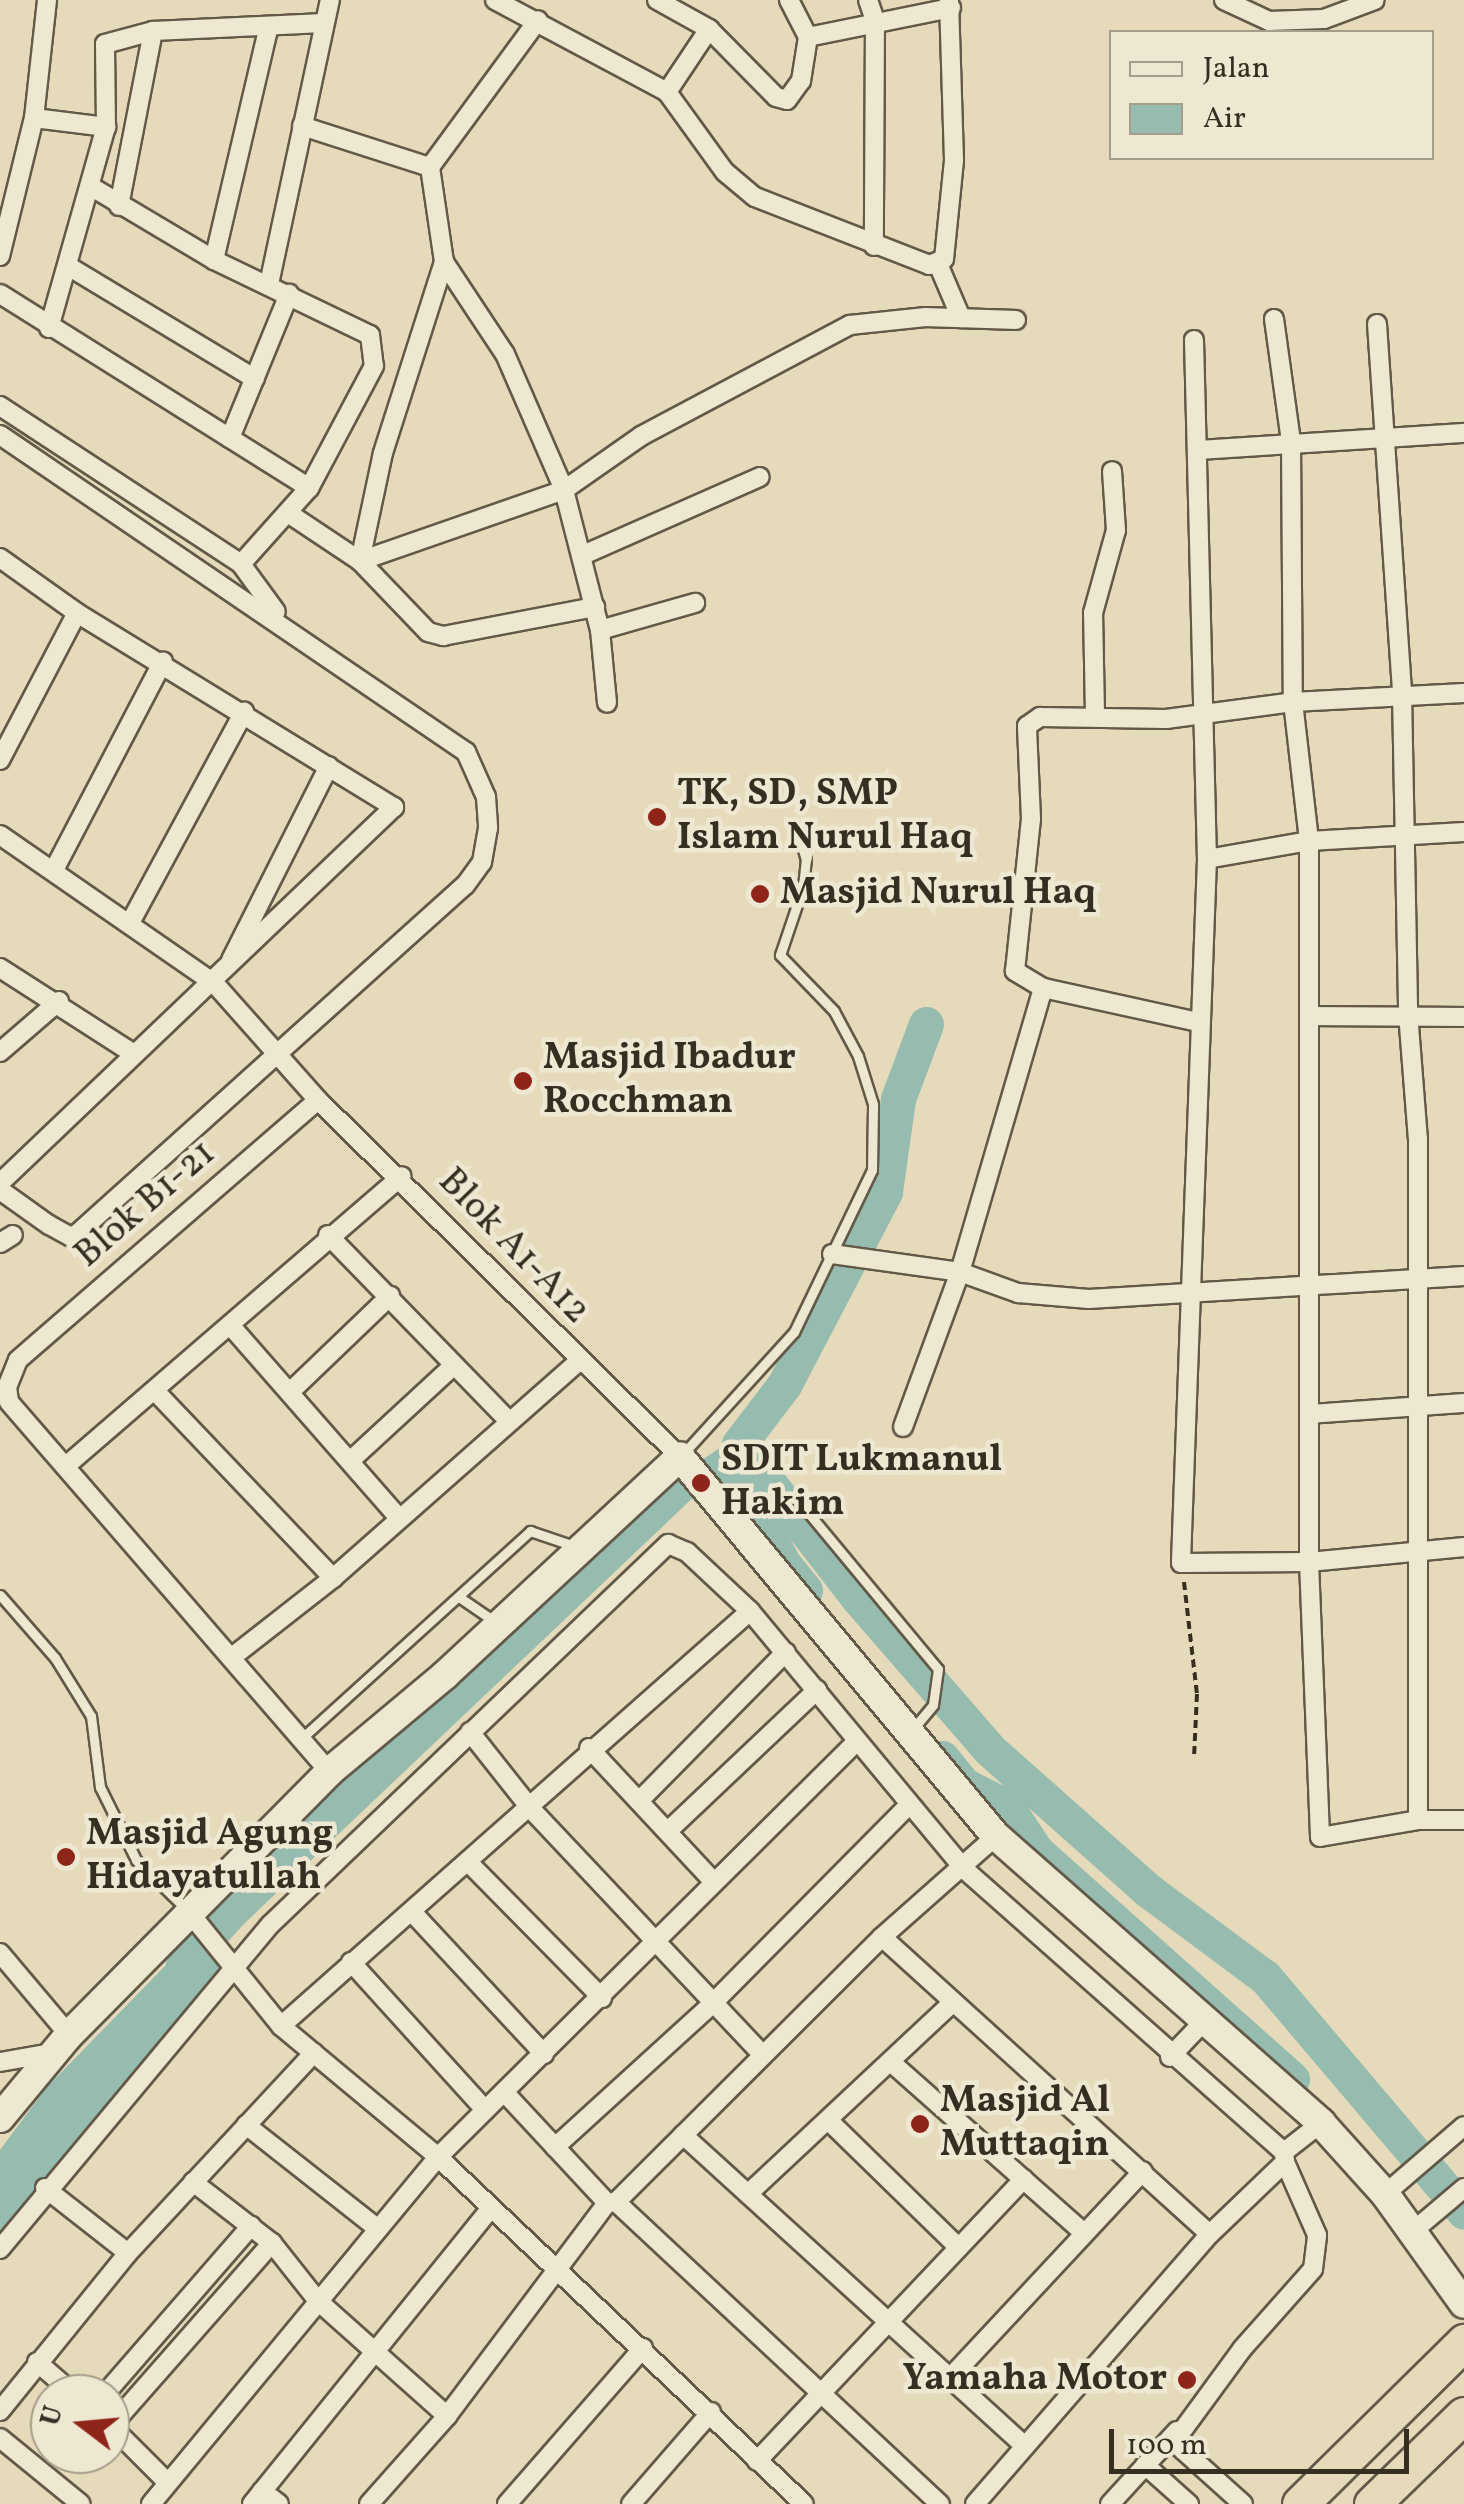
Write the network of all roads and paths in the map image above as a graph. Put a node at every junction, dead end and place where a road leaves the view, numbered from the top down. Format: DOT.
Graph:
graph roads {
  1 [pos="47,0"];
  2 [pos="330,0"];
  3 [pos="495,0"];
  4 [pos="658,0"];
  5 [pos="789,0"];
  6 [pos="868,0"];
  7 [pos="1224,0"];
  8 [pos="1375,0"];
  9 [pos="950,4"];
  10 [pos="538,20"];
  11 [pos="875,20"];
  12 [pos="324,23"];
  13 [pos="268,29"];
  14 [pos="709,29"];
  15 [pos="153,32"];
  16 [pos="808,36"];
  17 [pos="667,92"];
  18 [pos="34,118"];
  19 [pos="302,126"];
  20 [pos="106,128"];
  21 [pos="430,167"];
  22 [pos="90,186"];
  23 [pos="120,206"];
  24 [pos="874,246"];
  25 [pos="0,256"];
  26 [pos="214,260"];
  27 [pos="444,262"];
  28 [pos="938,264"];
  29 [pos="68,266"];
  30 [pos="269,284"];
  31 [pos="0,294"];
  32 [pos="289,294"];
  33 [pos="961,318"];
  34 [pos="1274,319"];
  35 [pos="1016,320"];
  36 [pos="1377,324"];
  37 [pos="49,328"];
  38 [pos="1194,340"];
  39 [pos="255,378"];
  40 [pos="0,406"];
  41 [pos="1388,434"];
  42 [pos="1464,434"];
  43 [pos="0,435"];
  44 [pos="230,438"];
  45 [pos="1291,441"];
  46 [pos="1200,450"];
  47 [pos="1112,471"];
  48 [pos="760,477"];
  49 [pos="309,488"];
  50 [pos="564,490"];
  51 [pos="288,513"];
  52 [pos="583,555"];
  53 [pos="360,561"];
  54 [pos="240,564"];
  55 [pos="3,565"];
  56 [pos="695,604"];
  57 [pos="596,608"];
  58 [pos="77,614"];
  59 [pos="285,624"];
  60 [pos="600,630"];
  61 [pos="163,661"];
  62 [pos="1402,693"];
  63 [pos="1464,693"];
  64 [pos="1294,702"];
  65 [pos="607,703"];
  66 [pos="244,712"];
  67 [pos="1199,713"];
  68 [pos="1094,715"];
  69 [pos="0,760"];
  70 [pos="329,766"];
  71 [pos="796,826"];
  72 [pos="1405,832"];
  73 [pos="1464,832"];
  74 [pos="0,835"];
  75 [pos="1309,841"];
  76 [pos="1208,859"];
  77 [pos="55,868"];
  78 [pos="131,921"];
  79 [pos="0,968"];
  80 [pos="220,979"];
  81 [pos="1043,988"];
  82 [pos="59,1001"];
  83 [pos="1408,1012"];
  84 [pos="1311,1016"];
  85 [pos="1464,1017"];
  86 [pos="1198,1022"];
  87 [pos="0,1052"];
  88 [pos="134,1054"];
  89 [pos="278,1055"];
  90 [pos="318,1100"];
  91 [pos="402,1176"];
  92 [pos="0,1187"];
  93 [pos="328,1236"];
  94 [pos="838,1256"];
  95 [pos="960,1272"];
  96 [pos="1420,1276"];
  97 [pos="1464,1276"];
  98 [pos="1306,1284"];
  99 [pos="1190,1295"];
  100 [pos="390,1296"];
  101 [pos="230,1325"];
  102 [pos="578,1362"];
  103 [pos="453,1366"];
  104 [pos="156,1392"];
  105 [pos="290,1392"];
  106 [pos="1422,1402"];
  107 [pos="1464,1403"];
  108 [pos="1310,1414"];
  109 [pos="507,1419"];
  110 [pos="902,1427"];
  111 [pos="680,1458"];
  112 [pos="350,1461"];
  113 [pos="68,1465"];
  114 [pos="796,1498"];
  115 [pos="399,1518"];
  116 [pos="1464,1547"];
  117 [pos="581,1548"];
  118 [pos="1420,1550"];
  119 [pos="1309,1562"];
  120 [pos="1182,1563"];
  121 [pos="334,1578"];
  122 [pos="0,1595"];
  123 [pos="459,1597"];
  124 [pos="750,1610"];
  125 [pos="500,1624"];
  126 [pos="786,1652"];
  127 [pos="232,1657"];
  128 [pos="816,1690"];
  129 [pos="470,1732"];
  130 [pos="908,1735"];
  131 [pos="302,1737"];
  132 [pos="856,1742"];
  133 [pos="589,1748"];
  134 [pos="1194,1758"];
  135 [pos="329,1772"];
  136 [pos="640,1801"];
  137 [pos="909,1805"];
  138 [pos="531,1809"];
  139 [pos="1418,1820"];
  140 [pos="1464,1820"];
  141 [pos="669,1830"];
  142 [pos="991,1842"];
  143 [pos="468,1862"];
  144 [pos="966,1867"];
  145 [pos="713,1881"];
  146 [pos="412,1912"];
  147 [pos="193,1917"];
  148 [pos="882,1937"];
  149 [pos="655,1941"];
  150 [pos="0,1953"];
  151 [pos="350,1962"];
  152 [pos="235,1974"];
  153 [pos="602,1998"];
  154 [pos="953,2002"];
  155 [pos="713,2003"];
  156 [pos="1202,2024"];
  157 [pos="281,2026"];
  158 [pos="61,2044"];
  159 [pos="314,2053"];
  160 [pos="544,2054"];
  161 [pos="1173,2054"];
  162 [pos="763,2055"];
  163 [pos="0,2062"];
  164 [pos="893,2064"];
  165 [pos="504,2092"];
  166 [pos="484,2110"];
  167 [pos="0,2118"];
  168 [pos="828,2122"];
  169 [pos="1321,2123"];
  170 [pos="246,2125"];
  171 [pos="1464,2126"];
  172 [pos="683,2135"];
  173 [pos="556,2148"];
  174 [pos="438,2157"];
  175 [pos="1284,2157"];
  176 [pos="1143,2171"];
  177 [pos="1024,2179"];
  178 [pos="193,2182"];
  179 [pos="45,2188"];
  180 [pos="1392,2189"];
  181 [pos="1459,2192"];
  182 [pos="748,2194"];
  183 [pos="611,2203"];
  184 [pos="489,2210"];
  185 [pos="251,2226"];
  186 [pos="378,2229"];
  187 [pos="1416,2230"];
  188 [pos="1084,2233"];
  189 [pos="1210,2234"];
  190 [pos="272,2244"];
  191 [pos="956,2245"];
  192 [pos="0,2249"];
  193 [pos="128,2253"];
  194 [pos="554,2266"];
  195 [pos="318,2301"];
  196 [pos="1464,2304"];
  197 [pos="888,2323"];
  198 [pos="1464,2342"];
  199 [pos="372,2347"];
  200 [pos="643,2348"];
  201 [pos="37,2362"];
  202 [pos="51,2374"];
  203 [pos="123,2374"];
  204 [pos="949,2379"];
  205 [pos="826,2395"];
  206 [pos="130,2403"];
  207 [pos="0,2410"];
  208 [pos="711,2412"];
  209 [pos="447,2416"];
  210 [pos="1177,2431"];
  211 [pos="1458,2433"];
  212 [pos="0,2438"];
  213 [pos="1023,2444"];
  214 [pos="130,2445"];
  215 [pos="758,2461"];
  216 [pos="1146,2465"];
  217 [pos="168,2483"];
  218 [pos="257,2498"];
  219 [pos="81,2504"];
  220 [pos="151,2504"];
  221 [pos="280,2504"];
  222 [pos="369,2504"];
  223 [pos="507,2504"];
  224 [pos="631,2504"];
  225 [pos="804,2504"];
  226 [pos="940,2504"];
  227 [pos="975,2504"];
  228 [pos="1110,2504"];
  229 [pos="1189,2504"];
  230 [pos="1243,2504"];
  231 [pos="1300,2504"];
  232 [pos="1372,2504"];
  1 -- 18 [label="street"];
  2 -- 12 [label="street"];
  3 -- 10 [label="street"];
  4 -- 14 [label="street"];
  5 -- 16 [label="street"];
  6 -- 11 [label="street"];
  7 -- 8 [label="street"];
  9 -- 11 [label="street"];
  9 -- 28 [label="street"];
  10 -- 17 [label="street"];
  10 -- 21 [label="street"];
  11 -- 16 [label="street"];
  11 -- 24 [label="street"];
  12 -- 13 [label="street"];
  12 -- 19 [label="street"];
  13 -- 15 [label="street"];
  13 -- 26 [label="street"];
  14 -- 16 [label="street"];
  14 -- 17 [label="street"];
  15 -- 20 [label="street"];
  15 -- 23 [label="street"];
  17 -- 24 [label="street"];
  18 -- 20 [label="street"];
  18 -- 25 [label="street"];
  19 -- 21 [label="street"];
  19 -- 30 [label="street"];
  20 -- 22 [label="street"];
  21 -- 27 [label="street"];
  22 -- 23 [label="street"];
  22 -- 29 [label="street"];
  23 -- 26 [label="street"];
  24 -- 28 [label="street"];
  26 -- 30 [label="street"];
  27 -- 50 [label="street"];
  27 -- 53 [label="street"];
  28 -- 33 [label="street"];
  29 -- 37 [label="street"];
  29 -- 39 [label="street"];
  30 -- 32 [label="street"];
  31 -- 37 [label="street"];
  32 -- 39 [label="street"];
  32 -- 49 [label="street"];
  33 -- 35 [label="street"];
  33 -- 50 [label="street"];
  34 -- 45 [label="street"];
  36 -- 41 [label="street"];
  37 -- 44 [label="street"];
  38 -- 46 [label="street"];
  39 -- 44 [label="street"];
  40 -- 54 [label="street"];
  41 -- 42 [label="street"];
  41 -- 45 [label="street"];
  41 -- 62 [label="street"];
  43 -- 59 [label="street"];
  44 -- 49 [label="street"];
  45 -- 46 [label="street"];
  45 -- 64 [label="street"];
  46 -- 67 [label="street"];
  47 -- 68 [label="street"];
  48 -- 52 [label="street"];
  49 -- 51 [label="street"];
  50 -- 52 [label="street"];
  50 -- 53 [label="street"];
  51 -- 53 [label="street"];
  51 -- 54 [label="street"];
  52 -- 57 [label="street"];
  53 -- 57 [label="street"];
  54 -- 59 [label="street"];
  55 -- 58 [label="street"];
  56 -- 60 [label="street"];
  57 -- 60 [label="street"];
  58 -- 61 [label="street"];
  58 -- 69 [label="street"];
  59 -- 89 [label="street"];
  60 -- 65 [label="street"];
  61 -- 66 [label="street"];
  61 -- 77 [label="street"];
  62 -- 63 [label="street"];
  62 -- 64 [label="street"];
  62 -- 72 [label="street"];
  64 -- 67 [label="street"];
  64 -- 75 [label="street"];
  66 -- 70 [label="street"];
  66 -- 78 [label="street"];
  67 -- 68 [label="street"];
  67 -- 76 [label="street"];
  68 -- 81 [label="street"];
  70 -- 80 [label="street"];
  70 -- 80 [label="street"];
  71 -- 94 [label="lane"];
  72 -- 73 [label="street"];
  72 -- 75 [label="street"];
  72 -- 83 [label="street"];
  74 -- 77 [label="street, Blok A1-A12"];
  75 -- 76 [label="street"];
  75 -- 84 [label="street"];
  76 -- 86 [label="street"];
  77 -- 78 [label="street, Blok A1-A12"];
  78 -- 80 [label="street, Blok A1-A12"];
  79 -- 82 [label="street"];
  80 -- 88 [label="street"];
  80 -- 89 [label="street, Blok A1-A12"];
  81 -- 86 [label="street"];
  81 -- 95 [label="street"];
  82 -- 87 [label="street"];
  82 -- 88 [label="street"];
  83 -- 84 [label="street"];
  83 -- 85 [label="street"];
  83 -- 96 [label="street"];
  84 -- 98 [label="street"];
  86 -- 99 [label="street"];
  88 -- 92 [label="street"];
  89 -- 90 [label="street, Blok A1-A12"];
  89 -- 92 [label="street"];
  90 -- 91 [label="street, Blok A1-A12"];
  90 -- 113 [label="street, Blok B1-21"];
  91 -- 93 [label="street"];
  91 -- 102 [label="street, Blok A1-A12"];
  93 -- 100 [label="street"];
  93 -- 101 [label="street"];
  94 -- 95 [label="street"];
  94 -- 111 [label="lane"];
  95 -- 99 [label="street"];
  95 -- 110 [label="street"];
  96 -- 97 [label="street"];
  96 -- 98 [label="street"];
  96 -- 106 [label="street"];
  98 -- 99 [label="street"];
  98 -- 108 [label="street"];
  99 -- 120 [label="street"];
  100 -- 103 [label="street"];
  100 -- 105 [label="street"];
  101 -- 104 [label="street"];
  101 -- 105 [label="street"];
  102 -- 109 [label="street"];
  102 -- 111 [label="street, Blok A1-A12"];
  103 -- 109 [label="street"];
  103 -- 112 [label="street"];
  104 -- 113 [label="street"];
  104 -- 121 [label="street"];
  105 -- 112 [label="street"];
  106 -- 107 [label="street"];
  106 -- 108 [label="street"];
  106 -- 118 [label="street"];
  108 -- 119 [label="street"];
  109 -- 115 [label="street"];
  111 -- 117 [label="street"];
  111 -- 130 [label="street"];
  112 -- 115 [label="street"];
  113 -- 127 [label="street"];
  114 -- 130 [label="lane"];
  115 -- 121 [label="street"];
  116 -- 118 [label="street"];
  117 -- 123 [label="lane"];
  117 -- 125 [label="street"];
  118 -- 119 [label="street"];
  118 -- 139 [label="street"];
  119 -- 120 [label="street"];
  119 -- 139 [label="street"];
  120 -- 134 [label="path"];
  121 -- 127 [label="street"];
  122 -- 147 [label="lane"];
  123 -- 125 [label="lane"];
  123 -- 131 [label="lane"];
  124 -- 126 [label="street"];
  124 -- 129 [label="street"];
  124 -- 133 [label="street"];
  125 -- 135 [label="street"];
  126 -- 128 [label="street"];
  126 -- 136 [label="street"];
  127 -- 131 [label="street"];
  128 -- 132 [label="street"];
  128 -- 141 [label="street"];
  129 -- 138 [label="street"];
  129 -- 152 [label="street"];
  130 -- 142 [label="street"];
  131 -- 135 [label="street"];
  132 -- 137 [label="street"];
  132 -- 145 [label="street"];
  133 -- 136 [label="street"];
  133 -- 138 [label="street"];
  135 -- 147 [label="street"];
  136 -- 141 [label="street"];
  137 -- 144 [label="street"];
  137 -- 155 [label="street"];
  138 -- 143 [label="street"];
  138 -- 149 [label="street"];
  139 -- 140 [label="street"];
  141 -- 145 [label="street"];
  142 -- 144 [label="street"];
  142 -- 156 [label="street"];
  143 -- 146 [label="street"];
  143 -- 153 [label="street"];
  144 -- 148 [label="street"];
  144 -- 161 [label="street"];
  145 -- 149 [label="street"];
  146 -- 151 [label="street"];
  146 -- 160 [label="street"];
  147 -- 152 [label="street"];
  147 -- 158 [label="street"];
  148 -- 154 [label="street"];
  148 -- 162 [label="street"];
  149 -- 153 [label="street"];
  149 -- 155 [label="street"];
  150 -- 158 [label="street"];
  151 -- 157 [label="street"];
  151 -- 166 [label="street"];
  152 -- 157 [label="street"];
  152 -- 179 [label="street"];
  153 -- 160 [label="street"];
  154 -- 164 [label="street"];
  154 -- 176 [label="street"];
  155 -- 162 [label="street"];
  155 -- 173 [label="street"];
  156 -- 161 [label="street"];
  156 -- 169 [label="street"];
  157 -- 159 [label="street"];
  158 -- 163 [label="street"];
  158 -- 167 [label="street"];
  159 -- 170 [label="street"];
  159 -- 174 [label="street"];
  160 -- 165 [label="street"];
  161 -- 175 [label="street"];
  162 -- 172 [label="street"];
  164 -- 168 [label="street"];
  164 -- 177 [label="street"];
  165 -- 166 [label="street"];
  165 -- 173 [label="street"];
  166 -- 174 [label="street"];
  168 -- 182 [label="street"];
  168 -- 191 [label="street"];
  169 -- 175 [label="street"];
  169 -- 180 [label="street"];
  170 -- 178 [label="street"];
  170 -- 186 [label="street"];
  171 -- 180 [label="street"];
  172 -- 182 [label="street"];
  172 -- 183 [label="street"];
  173 -- 183 [label="street"];
  174 -- 184 [label="street"];
  174 -- 186 [label="street"];
  175 -- 189 [label="street"];
  175 -- 210 [label="street"];
  176 -- 188 [label="street"];
  176 -- 189 [label="street"];
  177 -- 188 [label="street"];
  177 -- 191 [label="street"];
  178 -- 185 [label="street"];
  178 -- 193 [label="street"];
  179 -- 192 [label="street"];
  179 -- 193 [label="street"];
  180 -- 187 [label="street"];
  181 -- 187 [label="street"];
  182 -- 197 [label="street"];
  183 -- 194 [label="street"];
  183 -- 205 [label="street"];
  184 -- 194 [label="street"];
  184 -- 199 [label="street"];
  185 -- 190 [label="street"];
  185 -- 203 [label="street"];
  186 -- 195 [label="street"];
  187 -- 196 [label="street"];
  188 -- 204 [label="street"];
  189 -- 213 [label="street"];
  190 -- 195 [label="street"];
  190 -- 206 [label="street"];
  191 -- 197 [label="street"];
  193 -- 201 [label="street"];
  194 -- 200 [label="street"];
  194 -- 209 [label="street"];
  195 -- 199 [label="street"];
  195 -- 217 [label="street"];
  197 -- 204 [label="street"];
  197 -- 205 [label="street"];
  198 -- 231 [label="highway"];
  199 -- 209 [label="street"];
  199 -- 218 [label="street"];
  200 -- 208 [label="street"];
  200 -- 223 [label="street"];
  201 -- 202 [label="street"];
  201 -- 207 [label="street"];
  204 -- 213 [label="street"];
  205 -- 215 [label="street"];
  205 -- 226 [label="street"];
  208 -- 215 [label="street"];
  208 -- 224 [label="street"];
  209 -- 222 [label="street"];
  210 -- 216 [label="street"];
  210 -- 230 [label="street"];
  211 -- 232 [label="highway"];
  212 -- 219 [label="street"];
  213 -- 227 [label="street"];
  214 -- 217 [label="street"];
  215 -- 225 [label="street"];
  216 -- 228 [label="street"];
  216 -- 229 [label="street"];
  217 -- 220 [label="street"];
  218 -- 221 [label="street"];
}
